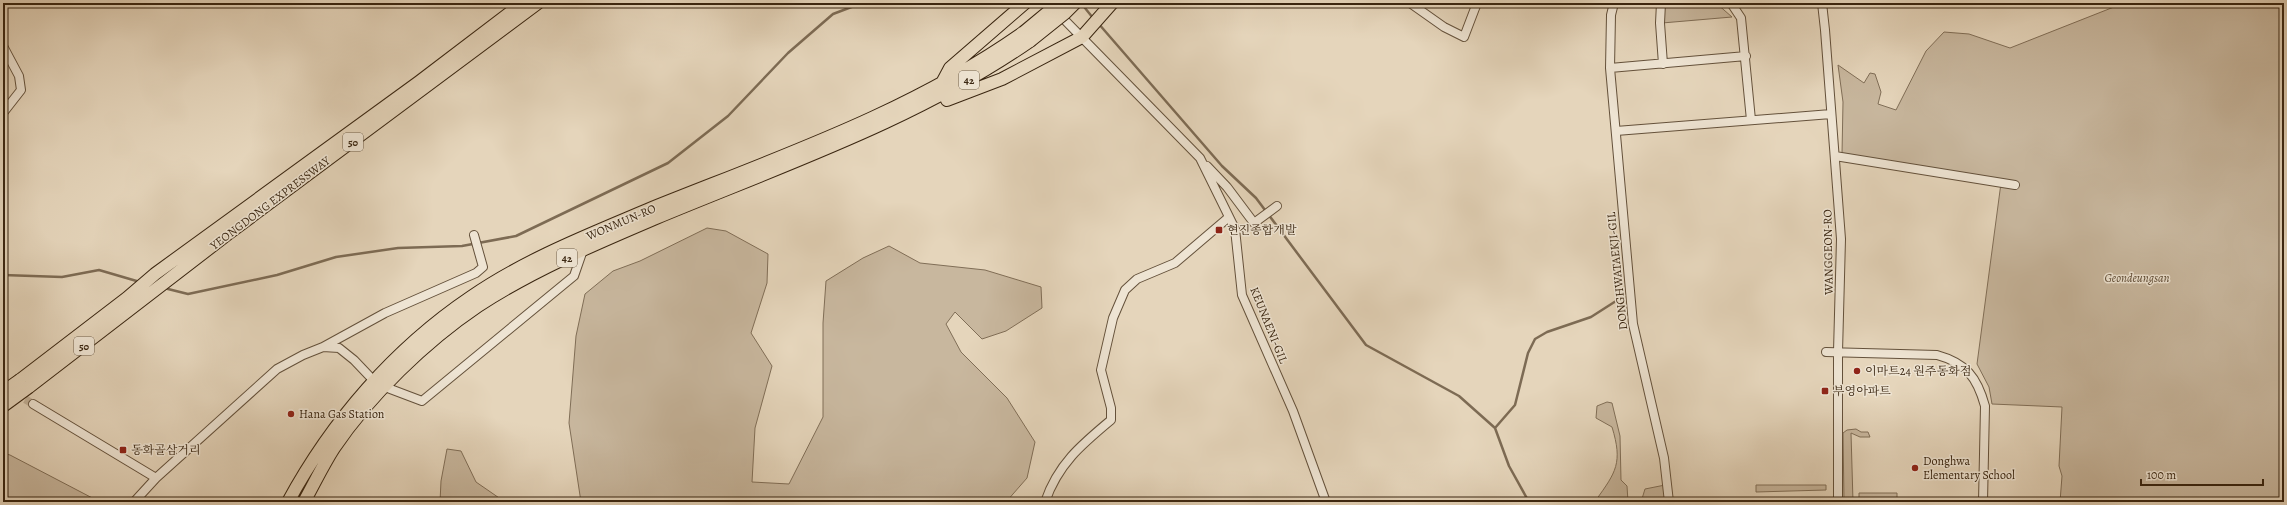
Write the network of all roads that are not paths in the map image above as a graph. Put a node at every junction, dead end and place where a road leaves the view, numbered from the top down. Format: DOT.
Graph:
graph roads {
  1 [pos="523,3"];
  2 [pos="538,3"];
  3 [pos="1025,3"];
  4 [pos="1048,3"];
  5 [pos="1059,3"];
  6 [pos="1075,3"];
  7 [pos="1410,3"];
  8 [pos="1477,3"];
  9 [pos="1614,3"];
  10 [pos="1661,3"];
  11 [pos="1731,3"];
  12 [pos="1822,3"];
  13 [pos="1109,7"];
  14 [pos="1085,34"];
  15 [pos="1027,36"];
  16 [pos="3,46"];
  17 [pos="1746,56"];
  18 [pos="1663,64"];
  19 [pos="1610,68"];
  20 [pos="941,84"];
  21 [pos="3,113"];
  22 [pos="904,114"];
  23 [pos="1831,114"];
  24 [pos="1751,120"];
  25 [pos="1616,130"];
  26 [pos="1835,156"];
  27 [pos="1200,158"];
  28 [pos="2016,185"];
  29 [pos="1276,207"];
  30 [pos="1229,218"];
  31 [pos="475,237"];
  32 [pos="583,250"];
  33 [pos="323,347"];
  34 [pos="1826,352"];
  35 [pos="1838,352"];
  36 [pos="374,381"];
  37 [pos="24,383"];
  38 [pos="385,387"];
  39 [pos="3,392"];
  40 [pos="33,404"];
  41 [pos="3,406"];
  42 [pos="156,478"];
  43 [pos="134,502"];
  44 [pos="288,502"];
  45 [pos="304,502"];
  46 [pos="1045,502"];
  47 [pos="1326,502"];
  48 [pos="1669,502"];
  49 [pos="1838,502"];
  50 [pos="1983,502"];
  1 -- 37 [label="highway, YEONGDONG EXPRESSWAY / 50"];
  2 -- 37 [label="highway, YEONGDONG EXPRESSWAY / 50"];
  3 -- 20 [label="highway"];
  4 -- 14 [label="street, KEUNAENI-GIL"];
  5 -- 15 [label="highway, 42, bridge"];
  6 -- 15 [label="highway, 42, bridge"];
  7 -- 8 [label="street"];
  9 -- 19 [label="street, DONGHWATAEKJI-GIL"];
  10 -- 18 [label="street"];
  11 -- 17 [label="street"];
  12 -- 23 [label="street, WANGGEON-RO"];
  13 -- 14 [label="highway"];
  14 -- 22 [label="highway"];
  14 -- 27 [label="street, KEUNAENI-GIL"];
  15 -- 20 [label="highway, WONMUN-RO / 42"];
  15 -- 22 [label="highway, WONMUN-RO / 42"];
  16 -- 21 [label="street"];
  17 -- 18 [label="street"];
  17 -- 24 [label="street"];
  18 -- 19 [label="street"];
  19 -- 25 [label="street, DONGHWATAEKJI-GIL"];
  20 -- 36 [label="highway, WONMUN-RO / 42"];
  22 -- 32 [label="highway, WONMUN-RO / 42"];
  23 -- 24 [label="street"];
  23 -- 26 [label="street, WANGGEON-RO"];
  24 -- 25 [label="street"];
  25 -- 48 [label="street, DONGHWATAEKJI-GIL"];
  26 -- 28 [label="street"];
  26 -- 35 [label="street, WANGGEON-RO"];
  27 -- 29 [label="street"];
  27 -- 30 [label="street, KEUNAENI-GIL"];
  30 -- 46 [label="street"];
  30 -- 47 [label="street, KEUNAENI-GIL"];
  31 -- 33 [label="street"];
  32 -- 38 [label="highway, WONMUN-RO / 42"];
  32 -- 38 [label="street"];
  33 -- 36 [label="street"];
  33 -- 42 [label="street"];
  34 -- 35 [label="street"];
  35 -- 49 [label="street, WANGGEON-RO"];
  35 -- 50 [label="street"];
  36 -- 38 [label="highway"];
  36 -- 44 [label="highway, WONMUN-RO / 42"];
  37 -- 39 [label="highway, YEONGDONG EXPRESSWAY / 50, bridge"];
  37 -- 41 [label="highway, YEONGDONG EXPRESSWAY / 50, bridge"];
  38 -- 45 [label="highway, WONMUN-RO / 42"];
  40 -- 42 [label="street"];
  42 -- 43 [label="street"];
}
